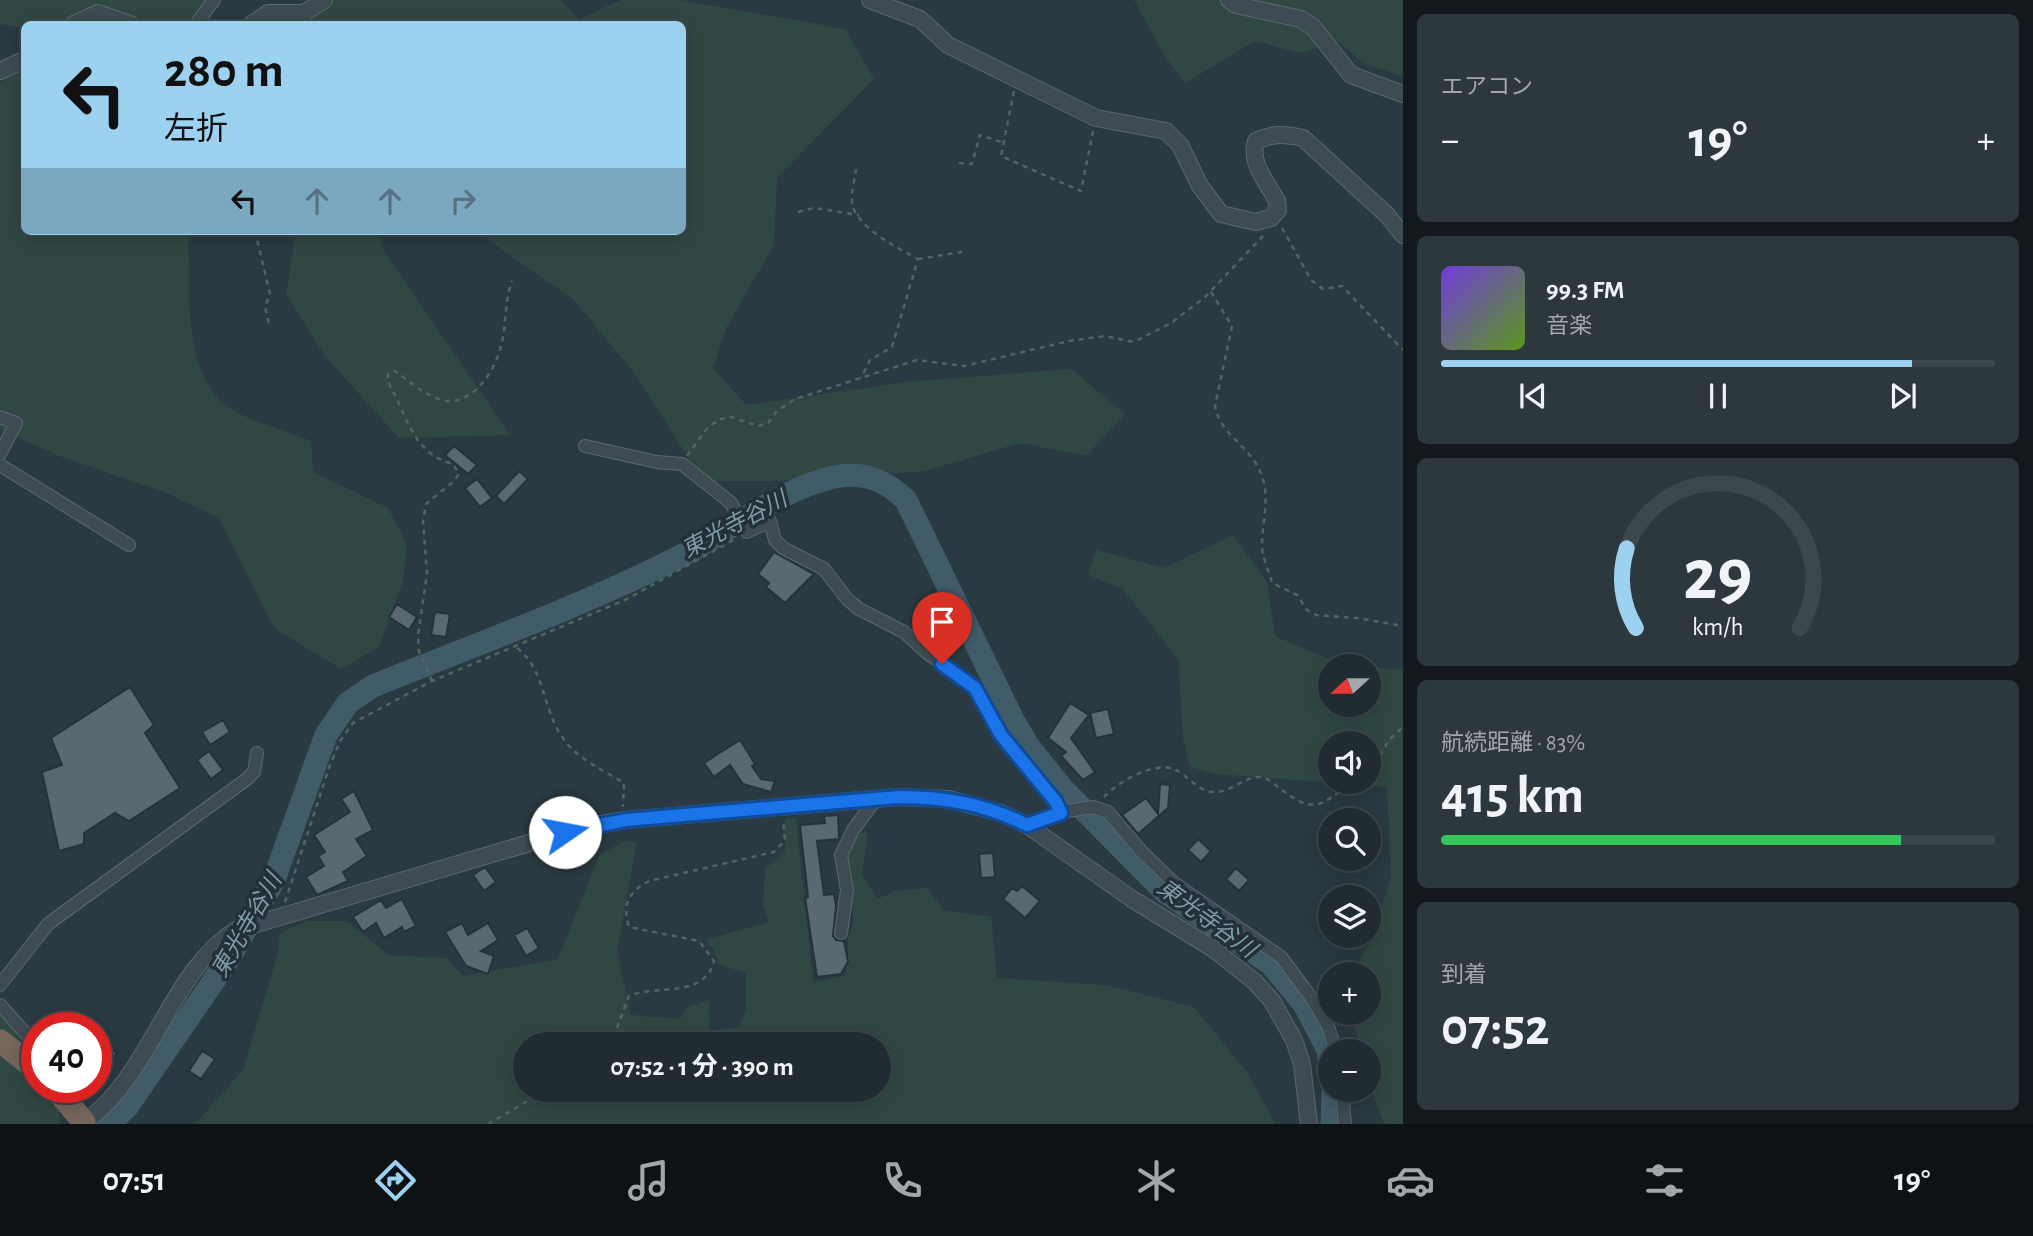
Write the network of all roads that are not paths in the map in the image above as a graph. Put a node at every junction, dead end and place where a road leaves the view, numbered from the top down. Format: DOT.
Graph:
graph roads {
  1 [pos="215,0"];
  2 [pos="324,0"];
  3 [pos="870,0"];
  4 [pos="1229,0"];
  5 [pos="81,21"];
  6 [pos="121,21"];
  7 [pos="198,21"];
  8 [pos="256,21"];
  9 [pos="21,61"];
  10 [pos="0,71"];
  11 [pos="1403,94"];
  12 [pos="1403,234"];
  13 [pos="0,417"];
  14 [pos="585,446"];
  15 [pos="0,454"];
  16 [pos="0,465"];
  17 [pos="129,545"];
  18 [pos="257,753"];
  19 [pos="876,799"];
  20 [pos="1063,812"];
  21 [pos="1027,825"];
  22 [pos="841,933"];
  23 [pos="0,985"];
  24 [pos="0,1005"];
  25 [pos="21,1028"];
  26 [pos="1332,1039"];
  27 [pos="0,1041"];
  28 [pos="21,1057"];
  29 [pos="1343,1102"];
  30 [pos="69,1103"];
  31 [pos="83,1123"];
  32 [pos="1309,1124"];
  33 [pos="1345,1124"];
  1 -- 7 [label="street"];
  2 -- 8 [label="street"];
  3 -- 12 [label="street"];
  4 -- 11 [label="street"];
  5 -- 6 [label="street"];
  9 -- 10 [label="street"];
  13 -- 15 [label="street"];
  14 -- 20 [label="street"];
  16 -- 17 [label="street"];
  18 -- 23 [label="street"];
  19 -- 21 [label="street"];
  19 -- 22 [label="street"];
  19 -- 31 [label="street"];
  20 -- 21 [label="street"];
  20 -- 26 [label="street"];
  21 -- 32 [label="street"];
  24 -- 25 [label="street"];
  27 -- 28 [label="highway"];
  29 -- 33 [label="street"];
  30 -- 31 [label="highway"];
}
